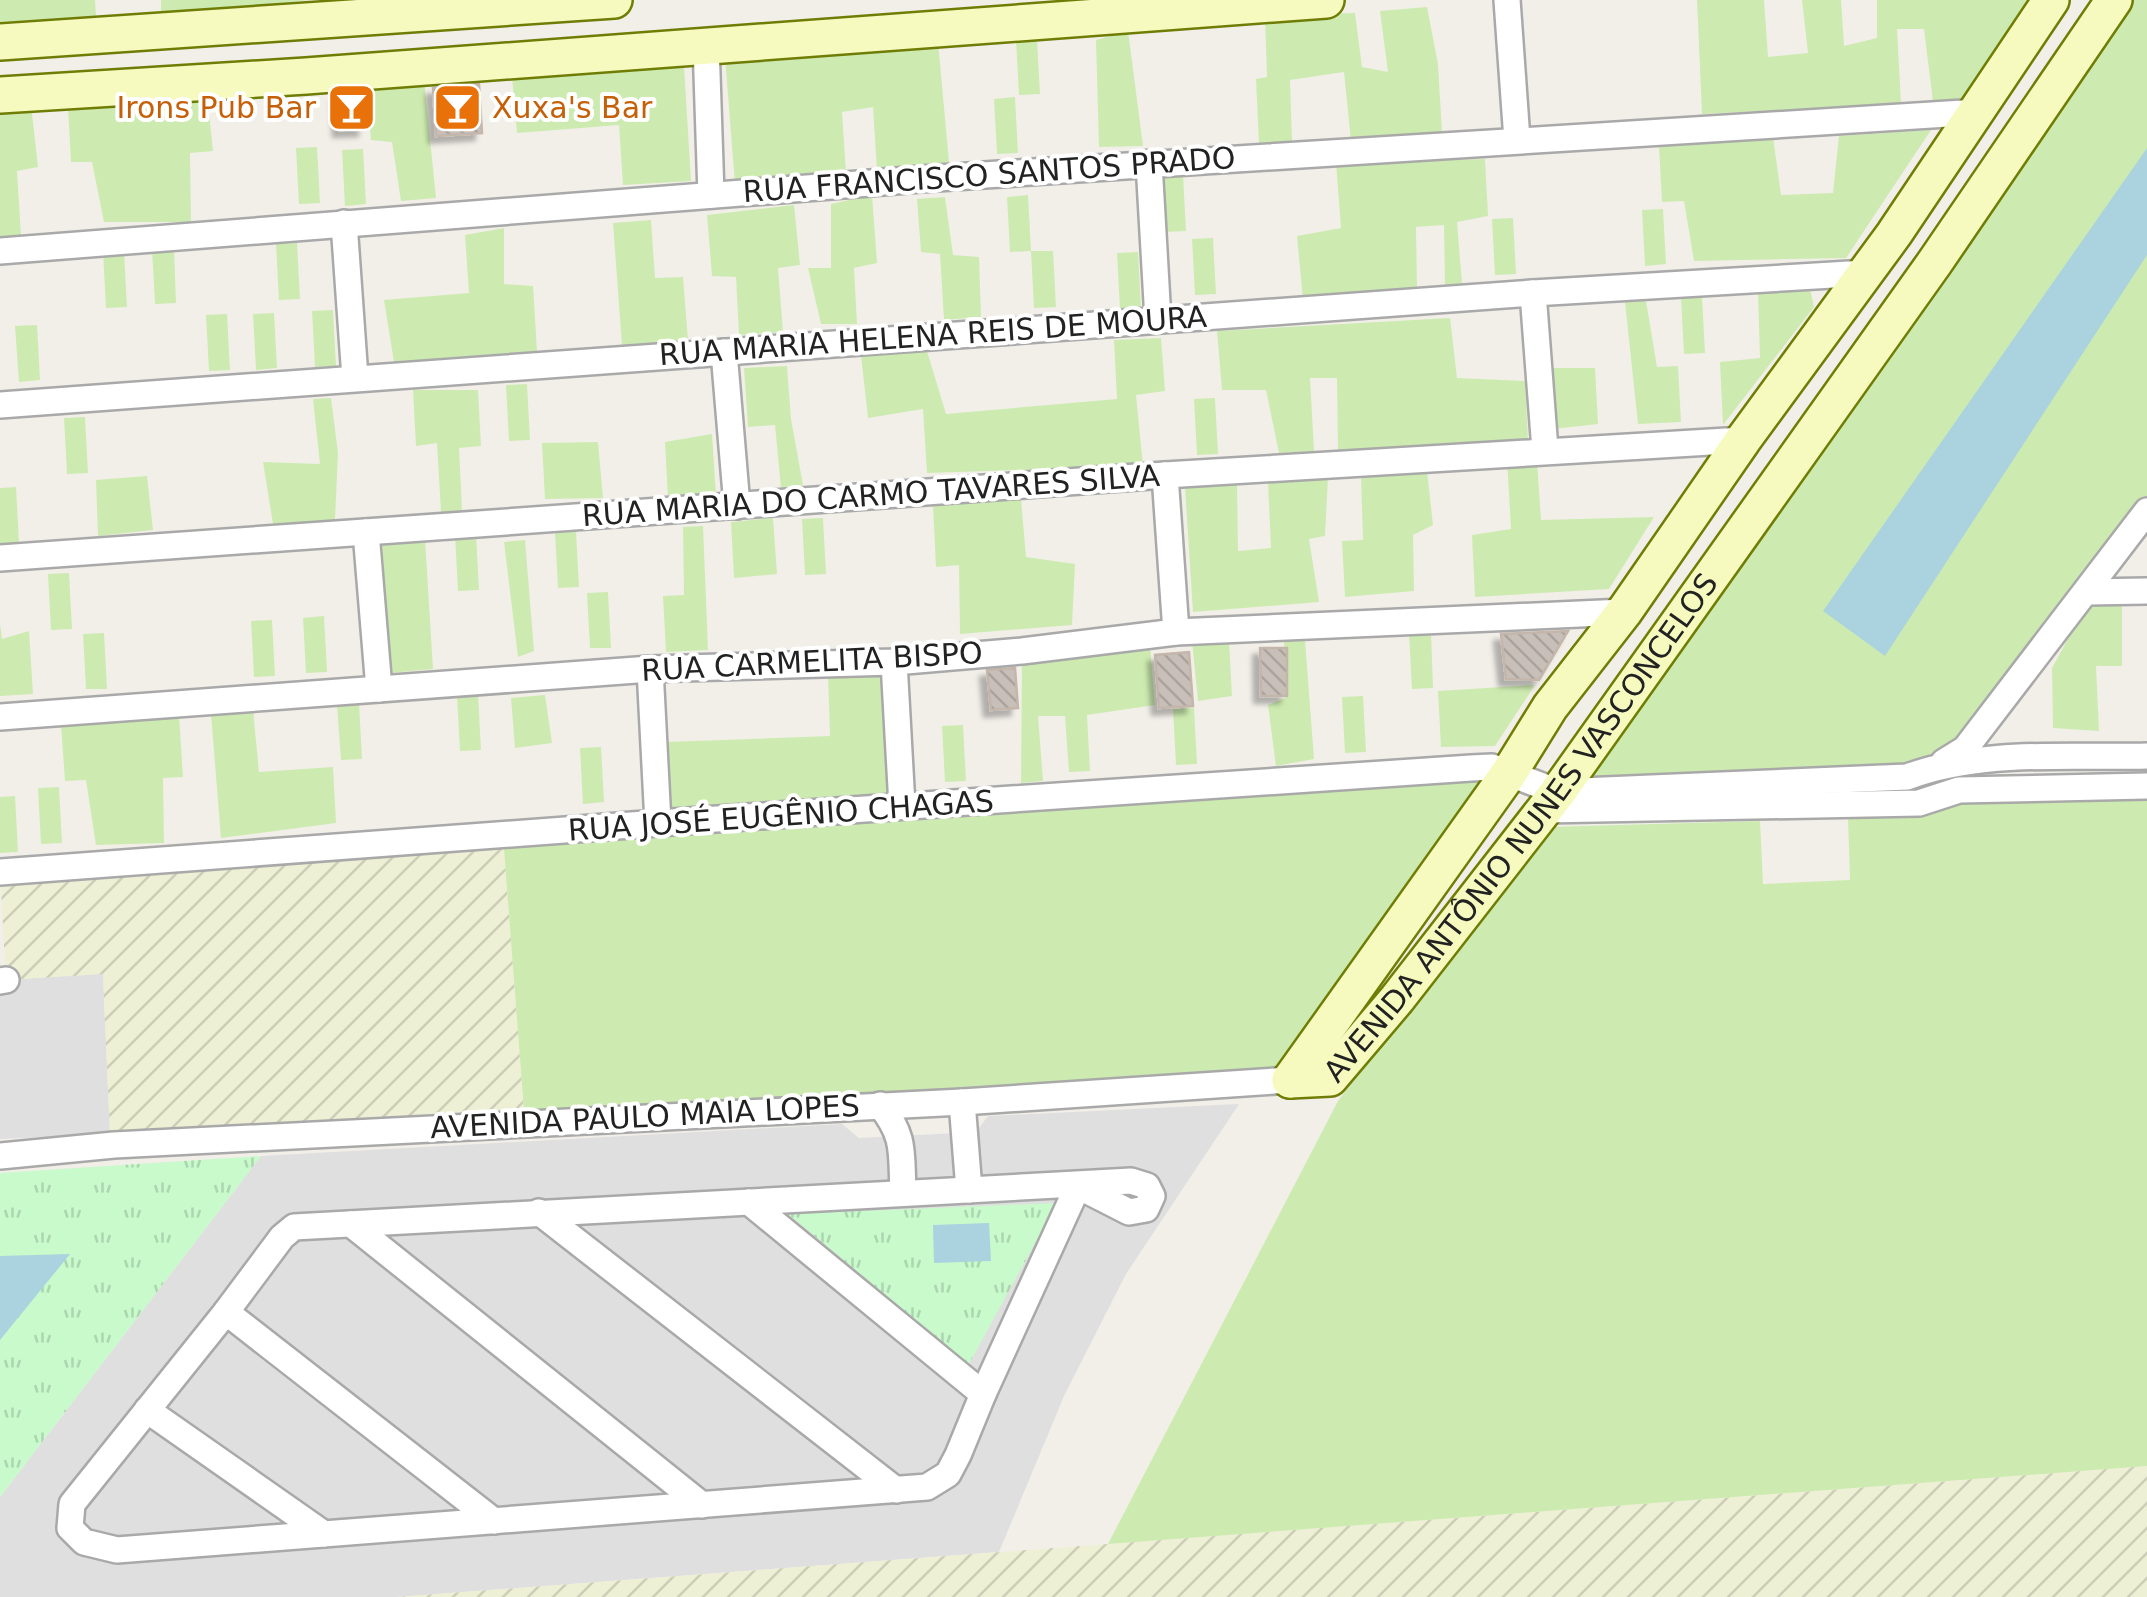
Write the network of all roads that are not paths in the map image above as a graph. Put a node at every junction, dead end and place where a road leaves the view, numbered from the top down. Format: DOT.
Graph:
graph roads {
  1 [pos="614,0"];
  2 [pos="1326,0"];
  3 [pos="1507,0"];
  4 [pos="2051,0"];
  5 [pos="2114,0"];
  6 [pos="1115,8"];
  7 [pos="304,23"];
  8 [pos="0,42"];
  9 [pos="706,44"];
  10 [pos="306,76"];
  11 [pos="0,94"];
  12 [pos="1978,112"];
  13 [pos="1516,140"];
  14 [pos="1149,164"];
  15 [pos="711,195"];
  16 [pos="344,224"];
  17 [pos="1894,234"];
  18 [pos="0,251"];
  19 [pos="1935,262"];
  20 [pos="1866,273"];
  21 [pos="1533,293"];
  22 [pos="1158,320"];
  23 [pos="724,352"];
  24 [pos="355,378"];
  25 [pos="0,405"];
  26 [pos="1743,440"];
  27 [pos="1545,450"];
  28 [pos="1165,474"];
  29 [pos="737,506"];
  30 [pos="2147,510"];
  31 [pos="366,532"];
  32 [pos="0,558"];
  33 [pos="1659,562"];
  34 [pos="2147,591"];
  35 [pos="2088,592"];
  36 [pos="1698,593"];
  37 [pos="1624,612"];
  38 [pos="1176,632"];
  39 [pos="894,662"];
  40 [pos="650,670"];
  41 [pos="379,689"];
  42 [pos="0,716"];
  43 [pos="1989,717"];
  44 [pos="2147,756"];
  45 [pos="2025,758"];
  46 [pos="1939,765"];
  47 [pos="1509,773"];
  48 [pos="2147,786"];
  49 [pos="1551,801"];
  50 [pos="902,806"];
  51 [pos="658,823"];
  52 [pos="0,872"];
  53 [pos="1290,1080"];
  54 [pos="962,1102"];
  55 [pos="888,1115"];
  56 [pos="0,1156"];
  57 [pos="969,1190"];
  58 [pos="903,1193"];
  59 [pos="749,1202"];
  60 [pos="539,1212"];
  61 [pos="350,1224"];
  62 [pos="226,1312"];
  63 [pos="982,1394"];
  64 [pos="147,1410"];
  65 [pos="896,1490"];
  66 [pos="702,1504"];
  67 [pos="494,1520"];
  68 [pos="324,1534"];
  1 -- 7 [label="street"];
  2 -- 6 [label="street"];
  3 -- 13 [label="street"];
  4 -- 12 [label="street, AVENIDA ANTÔNIO NUNES VASCONCELOS"];
  5 -- 19 [label="street, AVENIDA ANTÔNIO NUNES VASCONCELOS"];
  6 -- 9 [label="street"];
  7 -- 8 [label="street"];
  7 -- 10 [label="street"];
  9 -- 10 [label="street"];
  9 -- 15 [label="street"];
  10 -- 11 [label="street"];
  12 -- 13 [label="street, RUA FRANCISCO SANTOS PRADO"];
  12 -- 17 [label="street, AVENIDA ANTÔNIO NUNES VASCONCELOS"];
  13 -- 14 [label="street, RUA FRANCISCO SANTOS PRADO"];
  14 -- 15 [label="street, RUA FRANCISCO SANTOS PRADO"];
  14 -- 22 [label="street"];
  15 -- 16 [label="street, RUA FRANCISCO SANTOS PRADO"];
  16 -- 18 [label="street, RUA FRANCISCO SANTOS PRADO"];
  16 -- 24 [label="street"];
  17 -- 19 [label="street"];
  17 -- 20 [label="street, AVENIDA ANTÔNIO NUNES VASCONCELOS"];
  19 -- 36 [label="street, AVENIDA ANTÔNIO NUNES VASCONCELOS"];
  20 -- 21 [label="street, RUA MARIA HELENA REIS DE MOURA"];
  20 -- 26 [label="street, AVENIDA ANTÔNIO NUNES VASCONCELOS"];
  21 -- 22 [label="street, RUA MARIA HELENA REIS DE MOURA"];
  21 -- 27 [label="street"];
  22 -- 23 [label="street, RUA MARIA HELENA REIS DE MOURA"];
  23 -- 24 [label="street, RUA MARIA HELENA REIS DE MOURA"];
  23 -- 29 [label="street"];
  24 -- 25 [label="street, RUA MARIA HELENA REIS DE MOURA"];
  26 -- 27 [label="street, RUA MARIA DO CARMO TAVARES SILVA"];
  26 -- 33 [label="street, AVENIDA ANTÔNIO NUNES VASCONCELOS"];
  27 -- 28 [label="street, RUA MARIA DO CARMO TAVARES SILVA"];
  28 -- 29 [label="street, RUA MARIA DO CARMO TAVARES SILVA"];
  28 -- 38 [label="street"];
  29 -- 31 [label="street, RUA MARIA DO CARMO TAVARES SILVA"];
  30 -- 35 [label="street"];
  31 -- 32 [label="street, RUA MARIA DO CARMO TAVARES SILVA"];
  31 -- 41 [label="street"];
  33 -- 36 [label="street"];
  33 -- 37 [label="street, AVENIDA ANTÔNIO NUNES VASCONCELOS"];
  34 -- 35 [label="street"];
  35 -- 43 [label="street"];
  36 -- 49 [label="street, AVENIDA ANTÔNIO NUNES VASCONCELOS"];
  37 -- 38 [label="street, RUA CARMELITA BISPO"];
  37 -- 47 [label="street, AVENIDA ANTÔNIO NUNES VASCONCELOS"];
  38 -- 39 [label="street, RUA CARMELITA BISPO"];
  39 -- 40 [label="street, RUA CARMELITA BISPO"];
  39 -- 50 [label="street"];
  40 -- 41 [label="street, RUA CARMELITA BISPO"];
  40 -- 51 [label="street"];
  41 -- 42 [label="street, RUA CARMELITA BISPO"];
  43 -- 45 [label="street"];
  43 -- 46 [label="street"];
  44 -- 45 [label="street"];
  45 -- 46 [label="street"];
  46 -- 49 [label="street"];
  47 -- 49 [label="street, RUA JOSÉ EUGÊNIO CHAGAS"];
  47 -- 50 [label="street, RUA JOSÉ EUGÊNIO CHAGAS"];
  47 -- 53 [label="street, AVENIDA ANTÔNIO NUNES VASCONCELOS"];
  48 -- 49 [label="street"];
  49 -- 53 [label="street, AVENIDA ANTÔNIO NUNES VASCONCELOS"];
  50 -- 51 [label="street, RUA JOSÉ EUGÊNIO CHAGAS"];
  51 -- 52 [label="street, RUA JOSÉ EUGÊNIO CHAGAS"];
  53 -- 54 [label="street, AVENIDA PAULO MAIA LOPES"];
  54 -- 55 [label="street, AVENIDA PAULO MAIA LOPES"];
  54 -- 57 [label="street"];
  55 -- 56 [label="street, AVENIDA PAULO MAIA LOPES"];
  55 -- 58 [label="street"];
  57 -- 58 [label="street"];
  57 -- 63 [label="street"];
  58 -- 59 [label="street"];
  59 -- 60 [label="street"];
  59 -- 63 [label="street"];
  60 -- 61 [label="street"];
  60 -- 65 [label="street"];
  61 -- 62 [label="street"];
  61 -- 66 [label="street"];
  62 -- 64 [label="street"];
  62 -- 67 [label="street"];
  63 -- 65 [label="street"];
  64 -- 68 [label="street"];
  64 -- 68 [label="street"];
  65 -- 66 [label="street"];
  66 -- 67 [label="street"];
  67 -- 68 [label="street"];
}
